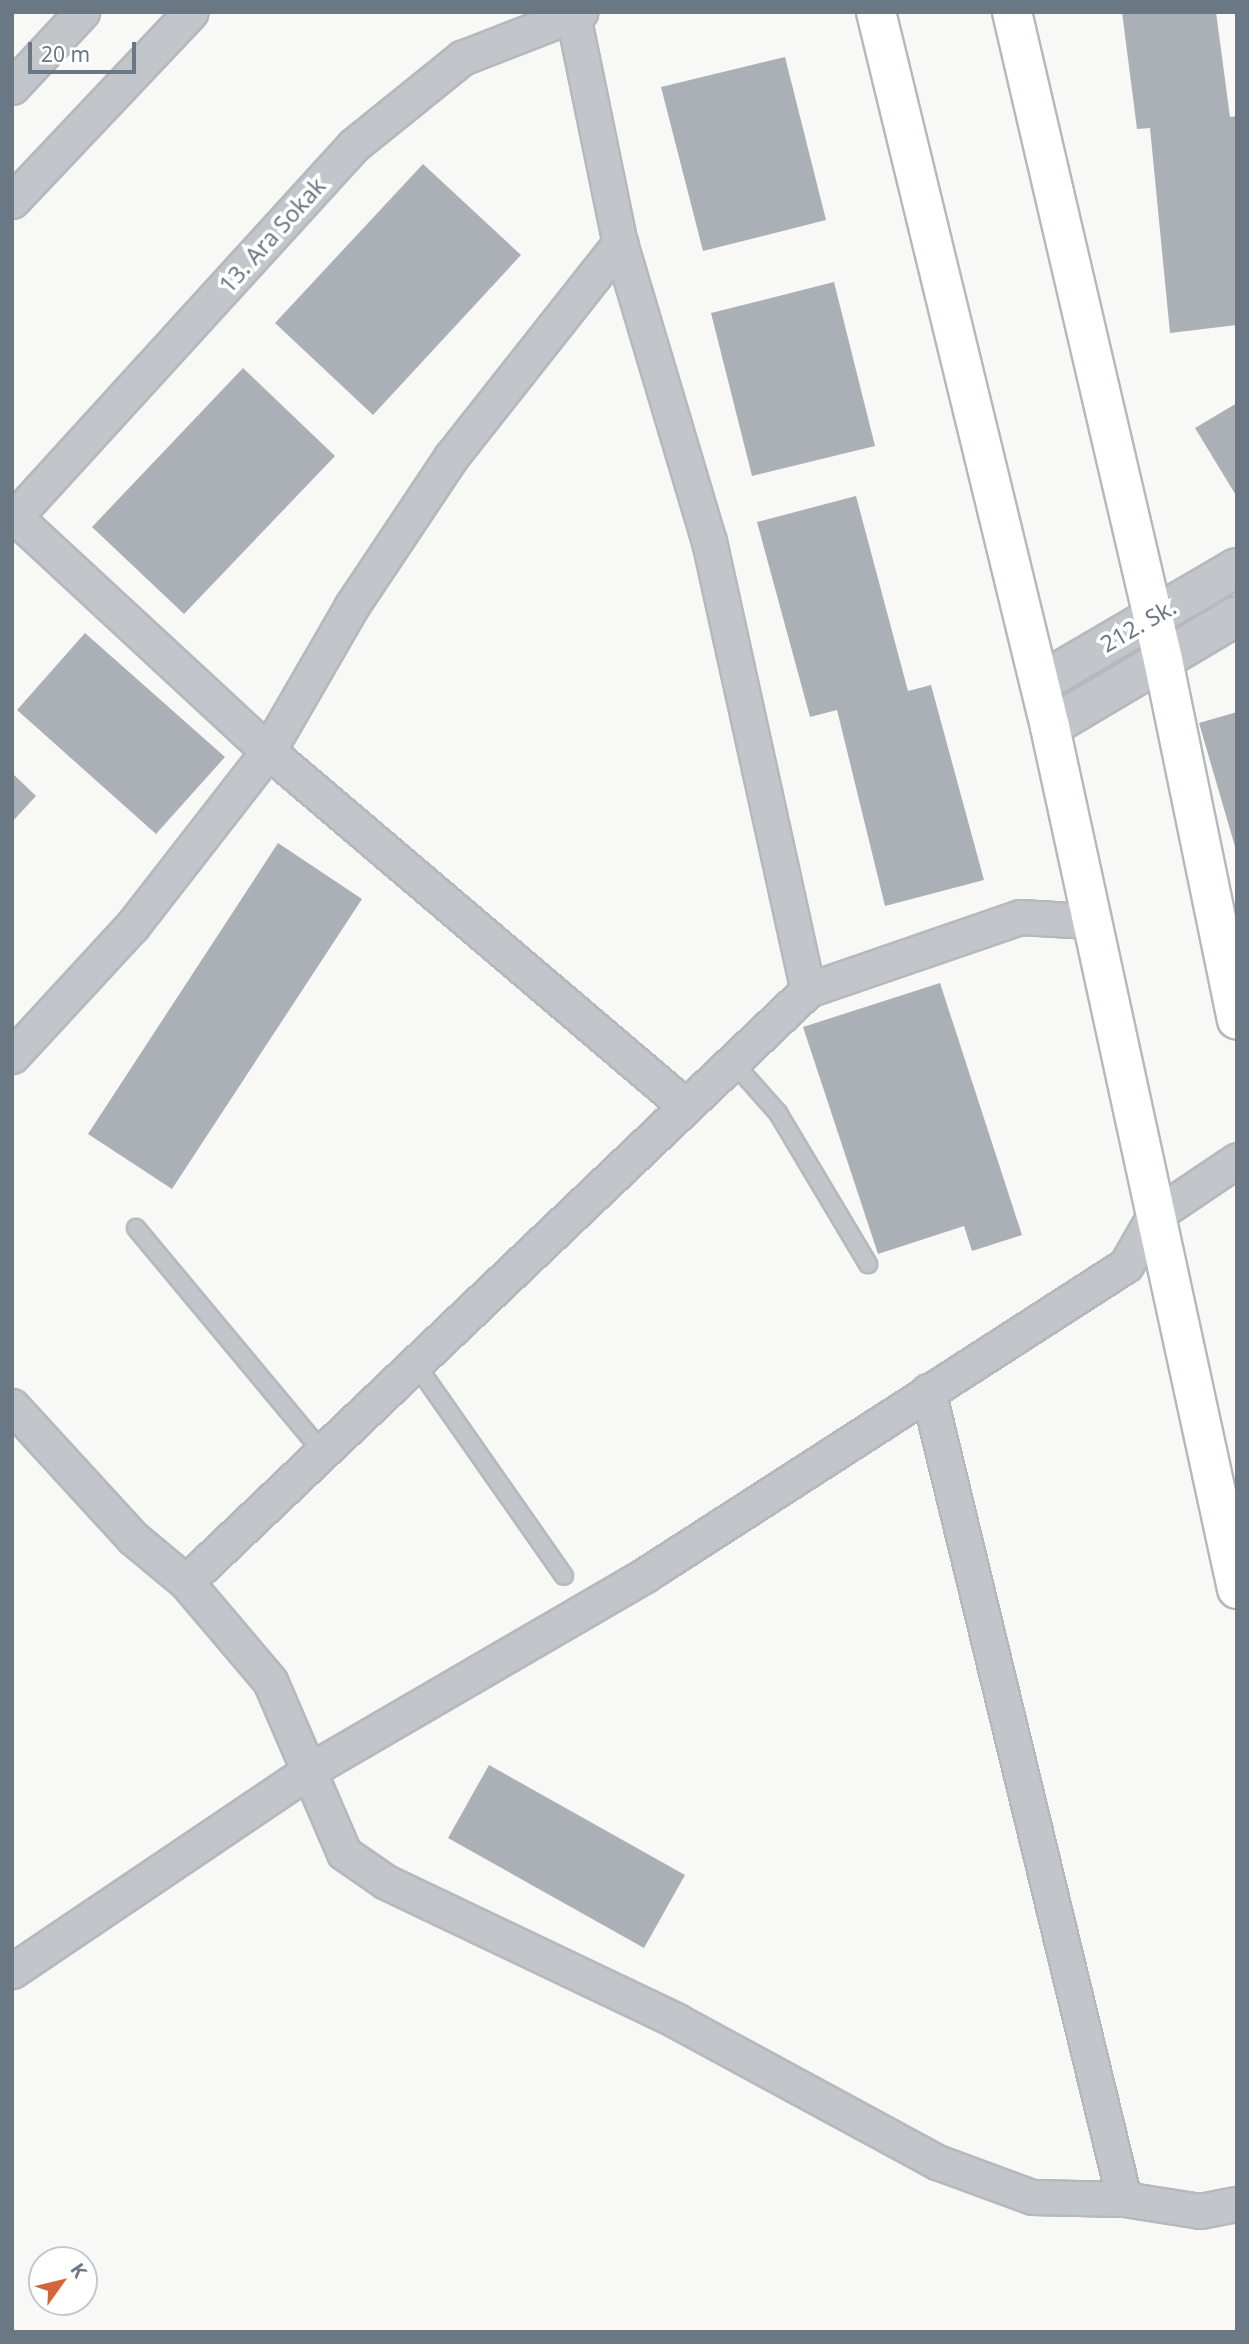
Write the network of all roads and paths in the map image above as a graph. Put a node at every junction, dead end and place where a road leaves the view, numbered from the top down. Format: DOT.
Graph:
graph roads {
  1 [pos="82,12"];
  2 [pos="191,12"];
  3 [pos="877,12"];
  4 [pos="1012,12"];
  5 [pos="576,14"];
  6 [pos="12,87"];
  7 [pos="12,201"];
  8 [pos="620,243"];
  9 [pos="14,519"];
  10 [pos="1237,568"];
  11 [pos="1237,616"];
  12 [pos="1151,618"];
  13 [pos="1163,660"];
  14 [pos="1040,683"];
  15 [pos="1050,727"];
  16 [pos="268,751"];
  17 [pos="1089,921"];
  18 [pos="808,990"];
  19 [pos="1237,1019"];
  20 [pos="12,1056"];
  21 [pos="731,1060"];
  22 [pos="683,1104"];
  23 [pos="1237,1160"];
  24 [pos="1154,1216"];
  25 [pos="136,1228"];
  26 [pos="867,1264"];
  27 [pos="417,1366"];
  28 [pos="928,1391"];
  29 [pos="12,1406"];
  30 [pos="326,1455"];
  31 [pos="564,1576"];
  32 [pos="186,1582"];
  33 [pos="1237,1589"];
  34 [pos="312,1769"];
  35 [pos="12,1971"];
  36 [pos="1124,2199"];
  37 [pos="1237,2204"];
  1 -- 6 [label="street"];
  2 -- 7 [label="street"];
  3 -- 14 [label="main road"];
  4 -- 12 [label="main road"];
  5 -- 8 [label="street"];
  5 -- 9 [label="street, 13. Ara Sokak"];
  8 -- 16 [label="street"];
  8 -- 18 [label="street"];
  9 -- 16 [label="street"];
  10 -- 12 [label="street, 212. Sk."];
  11 -- 13 [label="street"];
  12 -- 13 [label="main road"];
  12 -- 14 [label="street, 212. Sk."];
  13 -- 15 [label="street"];
  13 -- 19 [label="main road"];
  14 -- 15 [label="main road"];
  15 -- 17 [label="main road"];
  16 -- 20 [label="street"];
  16 -- 22 [label="street"];
  17 -- 18 [label="street"];
  17 -- 24 [label="main road"];
  18 -- 21 [label="street"];
  21 -- 22 [label="street"];
  21 -- 26 [label="lane"];
  22 -- 27 [label="street"];
  23 -- 24 [label="street"];
  24 -- 28 [label="street"];
  24 -- 33 [label="main road"];
  25 -- 30 [label="lane"];
  27 -- 30 [label="street"];
  27 -- 31 [label="lane"];
  28 -- 34 [label="street"];
  28 -- 36 [label="street"];
  29 -- 32 [label="street"];
  30 -- 32 [label="street"];
  32 -- 34 [label="street"];
  34 -- 35 [label="street"];
  34 -- 36 [label="street"];
  36 -- 37 [label="street"];
}
